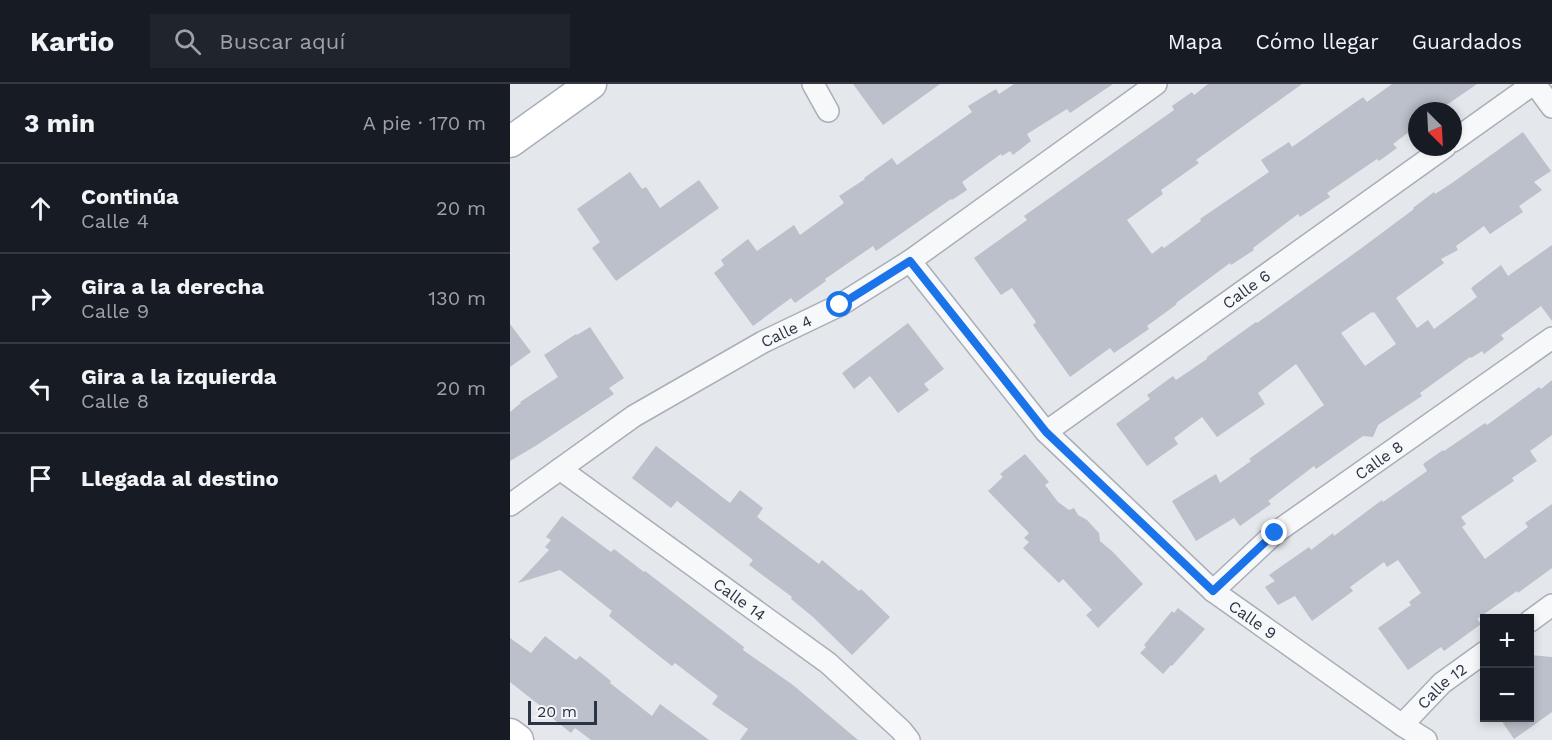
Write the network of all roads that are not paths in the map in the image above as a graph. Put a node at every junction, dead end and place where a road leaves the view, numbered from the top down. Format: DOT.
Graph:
graph roads {
  1 [pos="591,84"];
  2 [pos="813,84"];
  3 [pos="1156,84"];
  4 [pos="1534,84"];
  5 [pos="1552,107"];
  6 [pos="828,111"];
  7 [pos="1462,135"];
  8 [pos="510,142"];
  9 [pos="1432,156"];
  10 [pos="910,261"];
  11 [pos="1552,338"];
  12 [pos="1046,432"];
  13 [pos="560,469"];
  14 [pos="510,505"];
  15 [pos="1213,591"];
  16 [pos="1552,605"];
  17 [pos="1534,618"];
  18 [pos="1480,656"];
  19 [pos="1402,726"];
  20 [pos="510,734"];
  21 [pos="518,740"];
  22 [pos="909,740"];
  23 [pos="1426,740"];
  1 -- 8 [label="street"];
  2 -- 6 [label="street"];
  3 -- 10 [label="street, Calle 4"];
  4 -- 5 [label="street"];
  4 -- 7 [label="street"];
  9 -- 12 [label="street, Calle 6"];
  10 -- 12 [label="street, Calle 9"];
  10 -- 13 [label="street, Calle 4"];
  11 -- 15 [label="street, Calle 8"];
  12 -- 15 [label="street, Calle 9"];
  13 -- 14 [label="street, Calle 4"];
  13 -- 22 [label="street, Calle 14"];
  15 -- 19 [label="street, Calle 9"];
  16 -- 17 [label="street"];
  18 -- 19 [label="street, Calle 12"];
  19 -- 23 [label="street, Calle 9"];
  20 -- 21 [label="street"];
}
